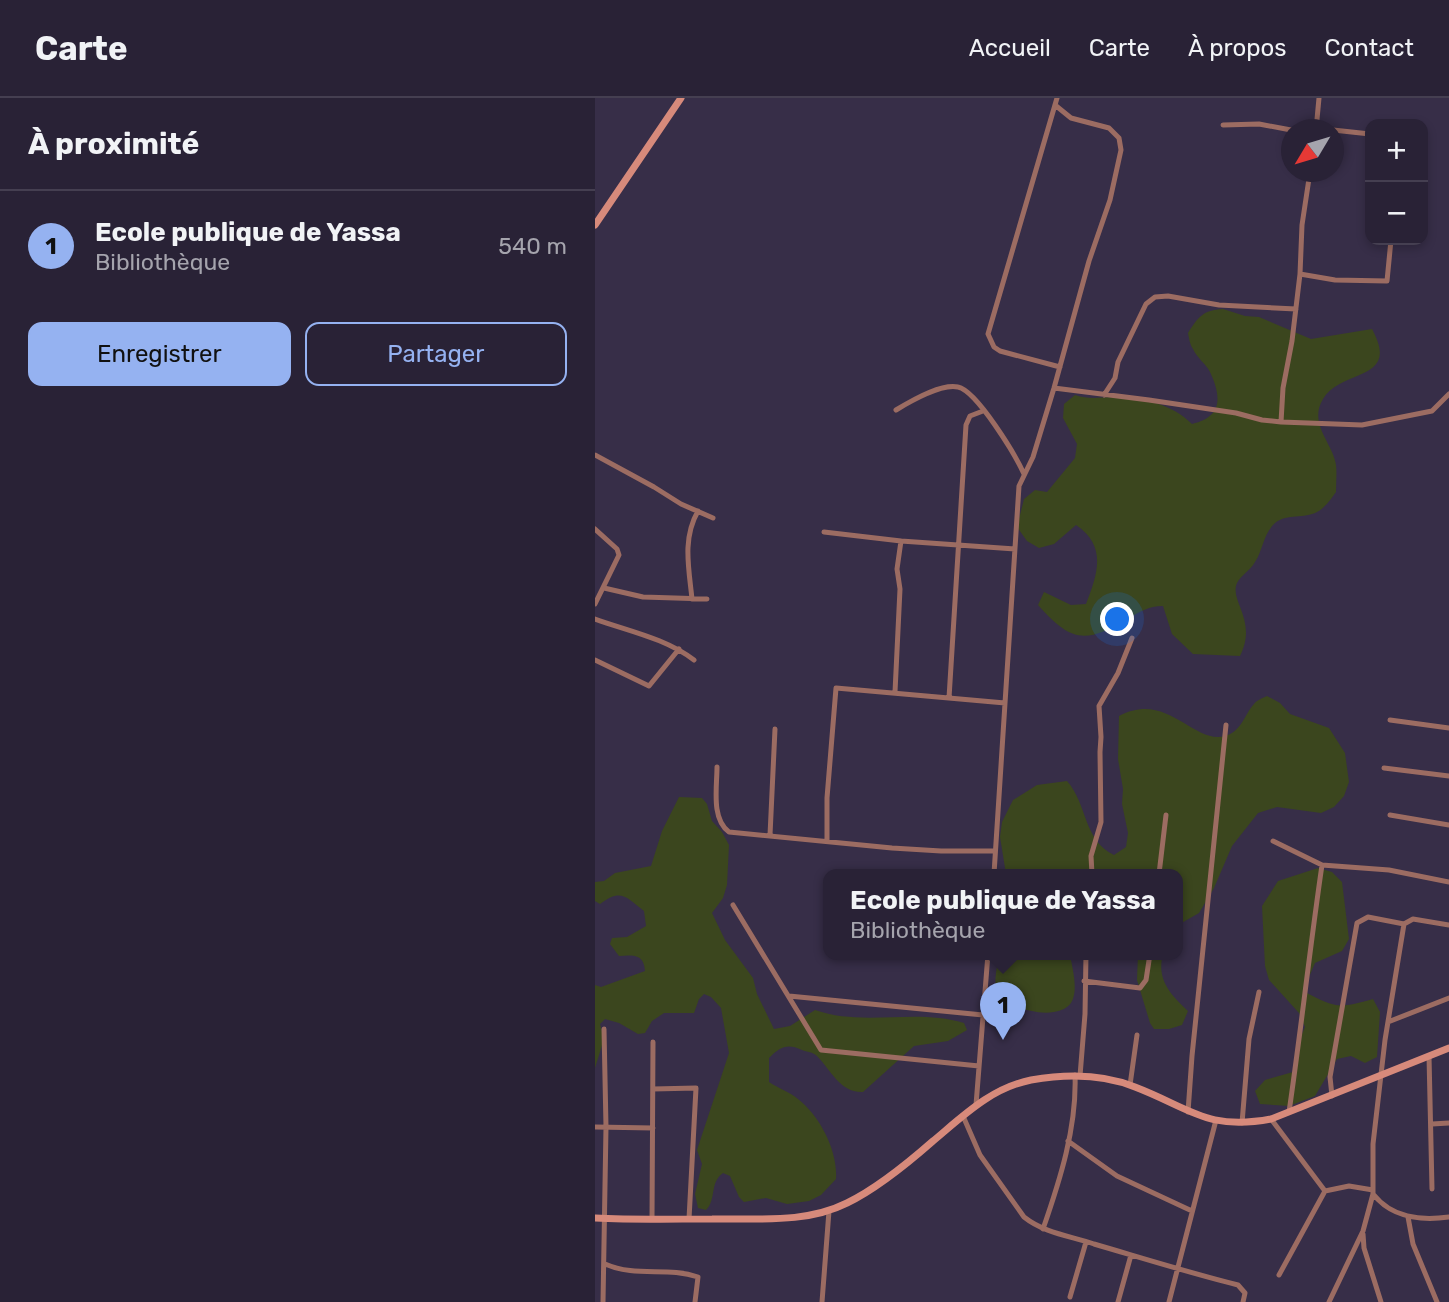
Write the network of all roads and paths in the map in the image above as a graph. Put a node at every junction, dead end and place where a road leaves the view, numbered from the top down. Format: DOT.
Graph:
graph roads {
  1 [pos="681,98"];
  2 [pos="1057,98"];
  3 [pos="1319,98"];
  4 [pos="1055,105"];
  5 [pos="1317,119"];
  6 [pos="1223,125"];
  7 [pos="1281,128"];
  8 [pos="1344,131"];
  9 [pos="1365,133"];
  10 [pos="1308,182"];
  11 [pos="595,225"];
  12 [pos="1391,245"];
  13 [pos="1300,274"];
  14 [pos="1296,309"];
  15 [pos="1060,366"];
  16 [pos="1054,388"];
  17 [pos="1449,394"];
  18 [pos="1104,395"];
  19 [pos="896,410"];
  20 [pos="983,411"];
  21 [pos="1281,422"];
  22 [pos="595,455"];
  23 [pos="1024,474"];
  24 [pos="698,512"];
  25 [pos="713,519"];
  26 [pos="595,529"];
  27 [pos="824,532"];
  28 [pos="901,541"];
  29 [pos="959,544"];
  30 [pos="1014,549"];
  31 [pos="604,589"];
  32 [pos="692,599"];
  33 [pos="707,599"];
  34 [pos="595,604"];
  35 [pos="595,619"];
  36 [pos="1132,638"];
  37 [pos="679,649"];
  38 [pos="595,660"];
  39 [pos="694,660"];
  40 [pos="895,692"];
  41 [pos="949,698"];
  42 [pos="1005,703"];
  43 [pos="1390,720"];
  44 [pos="1226,725"];
  45 [pos="1449,728"];
  46 [pos="775,729"];
  47 [pos="717,766"];
  48 [pos="1384,768"];
  49 [pos="1449,776"];
  50 [pos="1166,815"];
  51 [pos="1390,815"];
  52 [pos="1449,825"];
  53 [pos="770,835"];
  54 [pos="827,841"];
  55 [pos="1273,841"];
  56 [pos="995,851"];
  57 [pos="1322,865"];
  58 [pos="994,869"];
  59 [pos="1092,869"];
  60 [pos="1160,869"];
  61 [pos="1449,882"];
  62 [pos="733,905"];
  63 [pos="1404,924"];
  64 [pos="1449,925"];
  65 [pos="988,960"];
  66 [pos="1086,960"];
  67 [pos="1149,960"];
  68 [pos="1084,981"];
  69 [pos="1259,992"];
  70 [pos="789,996"];
  71 [pos="1449,998"];
  72 [pos="983,1015"];
  73 [pos="1388,1022"];
  74 [pos="604,1029"];
  75 [pos="1137,1035"];
  76 [pos="653,1042"];
  77 [pos="1449,1048"];
  78 [pos="1429,1056"];
  79 [pos="979,1066"];
  80 [pos="1077,1076"];
  81 [pos="1381,1076"];
  82 [pos="1130,1085"];
  83 [pos="653,1089"];
  84 [pos="1332,1096"];
  85 [pos="976,1105"];
  86 [pos="1188,1112"];
  87 [pos="1289,1112"];
  88 [pos="963,1116"];
  89 [pos="1271,1119"];
  90 [pos="1216,1120"];
  91 [pos="1242,1123"];
  92 [pos="1449,1123"];
  93 [pos="1432,1124"];
  94 [pos="595,1127"];
  95 [pos="606,1127"];
  96 [pos="653,1128"];
  97 [pos="1068,1141"];
  98 [pos="1432,1189"];
  99 [pos="1325,1191"];
  100 [pos="1373,1192"];
  101 [pos="1192,1210"];
  102 [pos="829,1211"];
  103 [pos="1408,1217"];
  104 [pos="1449,1217"];
  105 [pos="595,1218"];
  106 [pos="605,1218"];
  107 [pos="652,1219"];
  108 [pos="689,1219"];
  109 [pos="1043,1228"];
  110 [pos="1363,1231"];
  111 [pos="1086,1241"];
  112 [pos="1131,1255"];
  113 [pos="605,1264"];
  114 [pos="1178,1270"];
  115 [pos="1279,1275"];
  116 [pos="1070,1297"];
  117 [pos="603,1302"];
  118 [pos="695,1302"];
  119 [pos="822,1302"];
  120 [pos="1118,1302"];
  121 [pos="1169,1302"];
  122 [pos="1243,1302"];
  123 [pos="1329,1302"];
  124 [pos="1381,1302"];
  125 [pos="1437,1302"];
  1 -- 11 [label="main road"];
  2 -- 4 [label="street"];
  3 -- 5 [label="street"];
  4 -- 15 [label="street"];
  4 -- 15 [label="street"];
  6 -- 7 [label="street"];
  8 -- 9 [label="street"];
  10 -- 13 [label="street"];
  12 -- 13 [label="street"];
  13 -- 14 [label="street"];
  14 -- 18 [label="street"];
  14 -- 21 [label="street"];
  15 -- 16 [label="street"];
  16 -- 18 [label="street"];
  16 -- 23 [label="street"];
  17 -- 21 [label="street"];
  18 -- 21 [label="street"];
  19 -- 20 [label="street"];
  20 -- 23 [label="street"];
  20 -- 29 [label="street"];
  22 -- 24 [label="street"];
  23 -- 30 [label="street"];
  24 -- 25 [label="street"];
  24 -- 32 [label="street"];
  26 -- 31 [label="street"];
  27 -- 28 [label="street"];
  28 -- 29 [label="street"];
  28 -- 40 [label="street"];
  29 -- 30 [label="street"];
  29 -- 41 [label="street"];
  30 -- 42 [label="street"];
  31 -- 32 [label="street"];
  31 -- 34 [label="street"];
  32 -- 33 [label="street"];
  35 -- 37 [label="street"];
  36 -- 59 [label="street"];
  37 -- 38 [label="street"];
  37 -- 39 [label="street"];
  40 -- 41 [label="street"];
  40 -- 54 [label="street"];
  41 -- 42 [label="street"];
  42 -- 56 [label="street"];
  43 -- 45 [label="street"];
  44 -- 86 [label="street"];
  46 -- 53 [label="street"];
  47 -- 53 [label="street"];
  48 -- 49 [label="street"];
  50 -- 60 [label="street"];
  51 -- 52 [label="street"];
  53 -- 54 [label="street"];
  54 -- 56 [label="street"];
  55 -- 57 [label="street"];
  56 -- 58 [label="street"];
  57 -- 61 [label="street"];
  57 -- 87 [label="street"];
  62 -- 70 [label="street"];
  63 -- 64 [label="street"];
  63 -- 73 [label="street"];
  63 -- 84 [label="street"];
  65 -- 72 [label="street"];
  66 -- 68 [label="street"];
  67 -- 68 [label="street"];
  68 -- 80 [label="street"];
  69 -- 91 [label="street"];
  70 -- 72 [label="street"];
  70 -- 79 [label="street"];
  71 -- 73 [label="street"];
  72 -- 79 [label="street"];
  73 -- 81 [label="street"];
  74 -- 95 [label="street"];
  75 -- 82 [label="street"];
  76 -- 83 [label="street"];
  77 -- 78 [label="main road"];
  78 -- 81 [label="main road"];
  78 -- 93 [label="street"];
  79 -- 85 [label="street"];
  80 -- 82 [label="main road"];
  80 -- 85 [label="main road"];
  80 -- 97 [label="street"];
  81 -- 84 [label="main road"];
  81 -- 100 [label="street"];
  82 -- 86 [label="main road"];
  83 -- 96 [label="street"];
  83 -- 108 [label="street"];
  84 -- 87 [label="main road"];
  85 -- 88 [label="main road"];
  86 -- 90 [label="main road"];
  87 -- 89 [label="main road"];
  88 -- 102 [label="main road"];
  88 -- 109 [label="street"];
  89 -- 91 [label="main road"];
  89 -- 99 [label="street"];
  90 -- 91 [label="main road"];
  90 -- 101 [label="street"];
  92 -- 93 [label="street"];
  93 -- 98 [label="street"];
  94 -- 95 [label="street"];
  95 -- 96 [label="street"];
  95 -- 106 [label="street"];
  96 -- 107 [label="street"];
  97 -- 101 [label="street"];
  97 -- 109 [label="street"];
  99 -- 100 [label="street"];
  99 -- 115 [label="street"];
  100 -- 103 [label="street"];
  100 -- 110 [label="street"];
  101 -- 114 [label="street"];
  102 -- 108 [label="main road"];
  102 -- 119 [label="street"];
  103 -- 104 [label="street"];
  103 -- 125 [label="street"];
  105 -- 106 [label="main road"];
  106 -- 107 [label="main road"];
  106 -- 113 [label="street"];
  107 -- 108 [label="main road"];
  109 -- 111 [label="street"];
  110 -- 123 [label="street"];
  110 -- 124 [label="street"];
  111 -- 112 [label="street"];
  111 -- 116 [label="street"];
  112 -- 114 [label="street"];
  112 -- 120 [label="street"];
  113 -- 117 [label="street"];
  113 -- 118 [label="street"];
  114 -- 121 [label="street"];
  114 -- 122 [label="street"];
}
